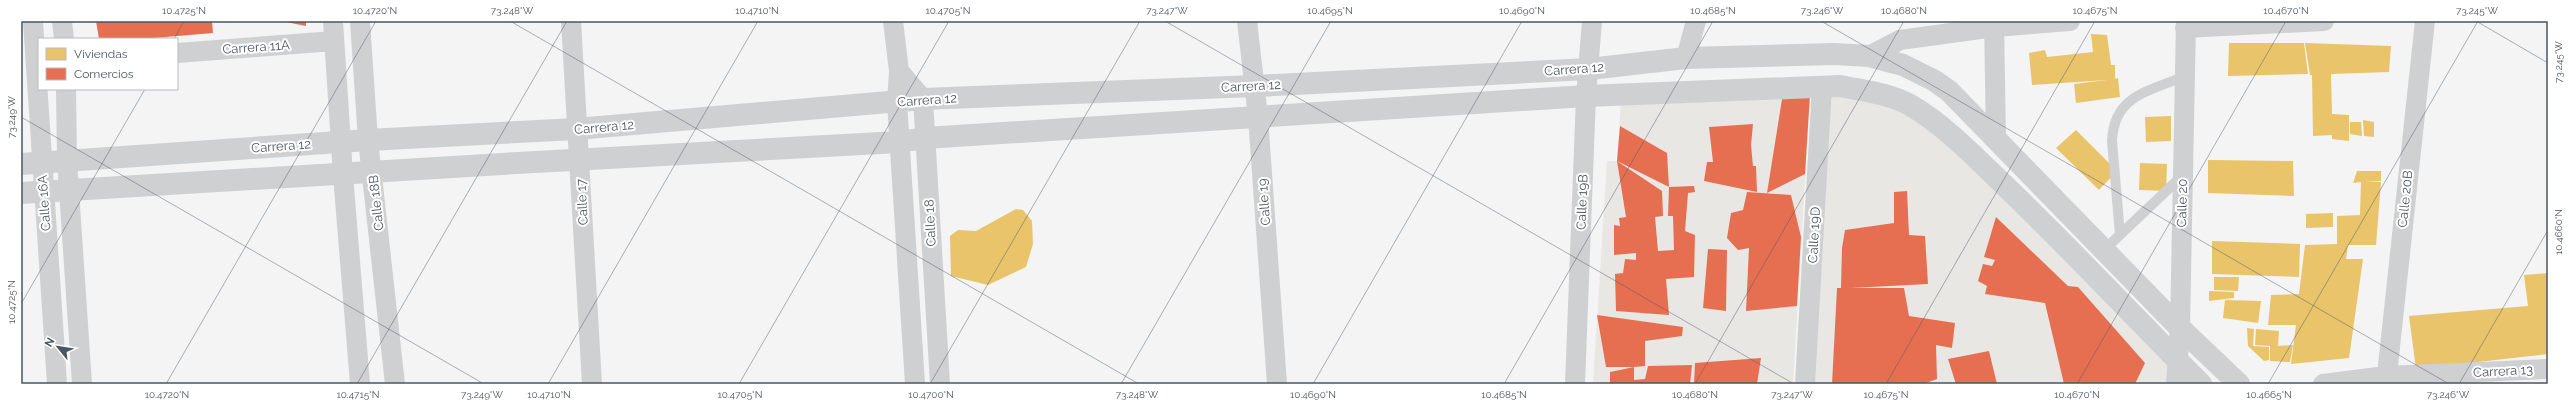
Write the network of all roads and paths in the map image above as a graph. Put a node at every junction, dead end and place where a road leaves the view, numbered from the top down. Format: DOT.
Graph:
graph roads {
  1 [pos="34,21"];
  2 [pos="62,21"];
  3 [pos="333,21"];
  4 [pos="360,21"];
  5 [pos="571,21"];
  6 [pos="894,21"];
  7 [pos="1247,21"];
  8 [pos="1592,21"];
  9 [pos="1696,21"];
  10 [pos="2070,21"];
  11 [pos="2324,21"];
  12 [pos="2425,21"];
  13 [pos="1994,24"];
  14 [pos="2186,24"];
  15 [pos="64,38"];
  16 [pos="334,41"];
  17 [pos="178,53"];
  18 [pos="1869,56"];
  19 [pos="1686,58"];
  20 [pos="1589,69"];
  21 [pos="899,71"];
  22 [pos="2185,76"];
  23 [pos="1255,86"];
  24 [pos="1822,86"];
  25 [pos="66,90"];
  26 [pos="1586,96"];
  27 [pos="923,99"];
  28 [pos="897,102"];
  29 [pos="1258,117"];
  30 [pos="576,130"];
  31 [pos="925,138"];
  32 [pos="1996,139"];
  33 [pos="368,140"];
  34 [pos="341,142"];
  35 [pos="899,142"];
  36 [pos="580,158"];
  37 [pos="67,160"];
  38 [pos="31,163"];
  39 [pos="373,172"];
  40 [pos="343,175"];
  41 [pos="2183,175"];
  42 [pos="70,190"];
  43 [pos="43,192"];
  44 [pos="21,193"];
  45 [pos="2112,242"];
  46 [pos="2180,328"];
  47 [pos="2177,360"];
  48 [pos="2548,369"];
  49 [pos="2386,380"];
  50 [pos="57,384"];
  51 [pos="82,384"];
  52 [pos="360,384"];
  53 [pos="395,384"];
  54 [pos="592,384"];
  55 [pos="915,384"];
  56 [pos="940,384"];
  57 [pos="1277,384"];
  58 [pos="1575,384"];
  59 [pos="1805,384"];
  60 [pos="2176,384"];
  61 [pos="2201,384"];
  62 [pos="2239,384"];
  63 [pos="2323,384"];
  1 -- 38 [label="street, Calle 16A"];
  2 -- 15 [label="street"];
  3 -- 16 [label="street"];
  4 -- 33 [label="street, Calle 18B"];
  5 -- 30 [label="street, Calle 17"];
  6 -- 21 [label="street, Calle 18"];
  7 -- 23 [label="street, Calle 19"];
  8 -- 20 [label="street, Calle 19B"];
  9 -- 19 [label="street"];
  10 -- 13 [label="street"];
  11 -- 14 [label="street"];
  12 -- 49 [label="street, Calle 20B"];
  13 -- 18 [label="street"];
  13 -- 32 [label="street"];
  14 -- 22 [label="street, Calle 20"];
  16 -- 17 [label="street, Carrera 11A"];
  16 -- 34 [label="street"];
  18 -- 19 [label="street, Carrera 12"];
  18 -- 32 [label="street, Carrera 12"];
  19 -- 20 [label="street, Carrera 12"];
  20 -- 23 [label="street, Carrera 12"];
  20 -- 26 [label="street, Calle 19B"];
  21 -- 27 [label="street"];
  21 -- 28 [label="street, Calle 18"];
  22 -- 41 [label="street, Calle 20"];
  22 -- 45 [label="lane"];
  23 -- 27 [label="street, Carrera 12"];
  23 -- 29 [label="street, Calle 19"];
  24 -- 26 [label="street"];
  24 -- 47 [label="street"];
  24 -- 59 [label="street, Calle 19D"];
  25 -- 37 [label="street, Calle 16A"];
  26 -- 29 [label="street"];
  26 -- 58 [label="street, Calle 19B"];
  27 -- 28 [label="street, Carrera 12"];
  27 -- 31 [label="street, Calle 18"];
  28 -- 30 [label="street, Carrera 12"];
  28 -- 35 [label="street, Calle 18"];
  29 -- 31 [label="street"];
  29 -- 57 [label="street, Calle 19"];
  30 -- 33 [label="street, Carrera 12"];
  30 -- 36 [label="street, Calle 17"];
  31 -- 35 [label="street"];
  31 -- 56 [label="street, Calle 18"];
  32 -- 45 [label="street, Carrera 12"];
  33 -- 34 [label="street, Carrera 12"];
  33 -- 39 [label="street, Calle 18B"];
  34 -- 37 [label="street, Carrera 12"];
  34 -- 40 [label="street"];
  35 -- 36 [label="street"];
  35 -- 55 [label="street, Calle 18"];
  36 -- 39 [label="street"];
  36 -- 54 [label="street, Calle 17"];
  37 -- 38 [label="street, Carrera 12"];
  37 -- 42 [label="street, Calle 16A"];
  38 -- 43 [label="street, Calle 16A"];
  39 -- 40 [label="street"];
  39 -- 53 [label="street, Calle 18B"];
  40 -- 42 [label="street"];
  40 -- 52 [label="street"];
  41 -- 45 [label="lane"];
  41 -- 46 [label="street, Calle 20"];
  42 -- 43 [label="street"];
  42 -- 51 [label="street, Calle 16A"];
  43 -- 44 [label="street"];
  43 -- 50 [label="street, Calle 16A"];
  45 -- 46 [label="street, Carrera 12"];
  46 -- 47 [label="street, Calle 20"];
  46 -- 62 [label="street, Carrera 12"];
  47 -- 60 [label="street, Calle 20"];
  47 -- 61 [label="street"];
  48 -- 49 [label="street, Carrera 13"];
  49 -- 63 [label="street, Carrera 13"];
}
